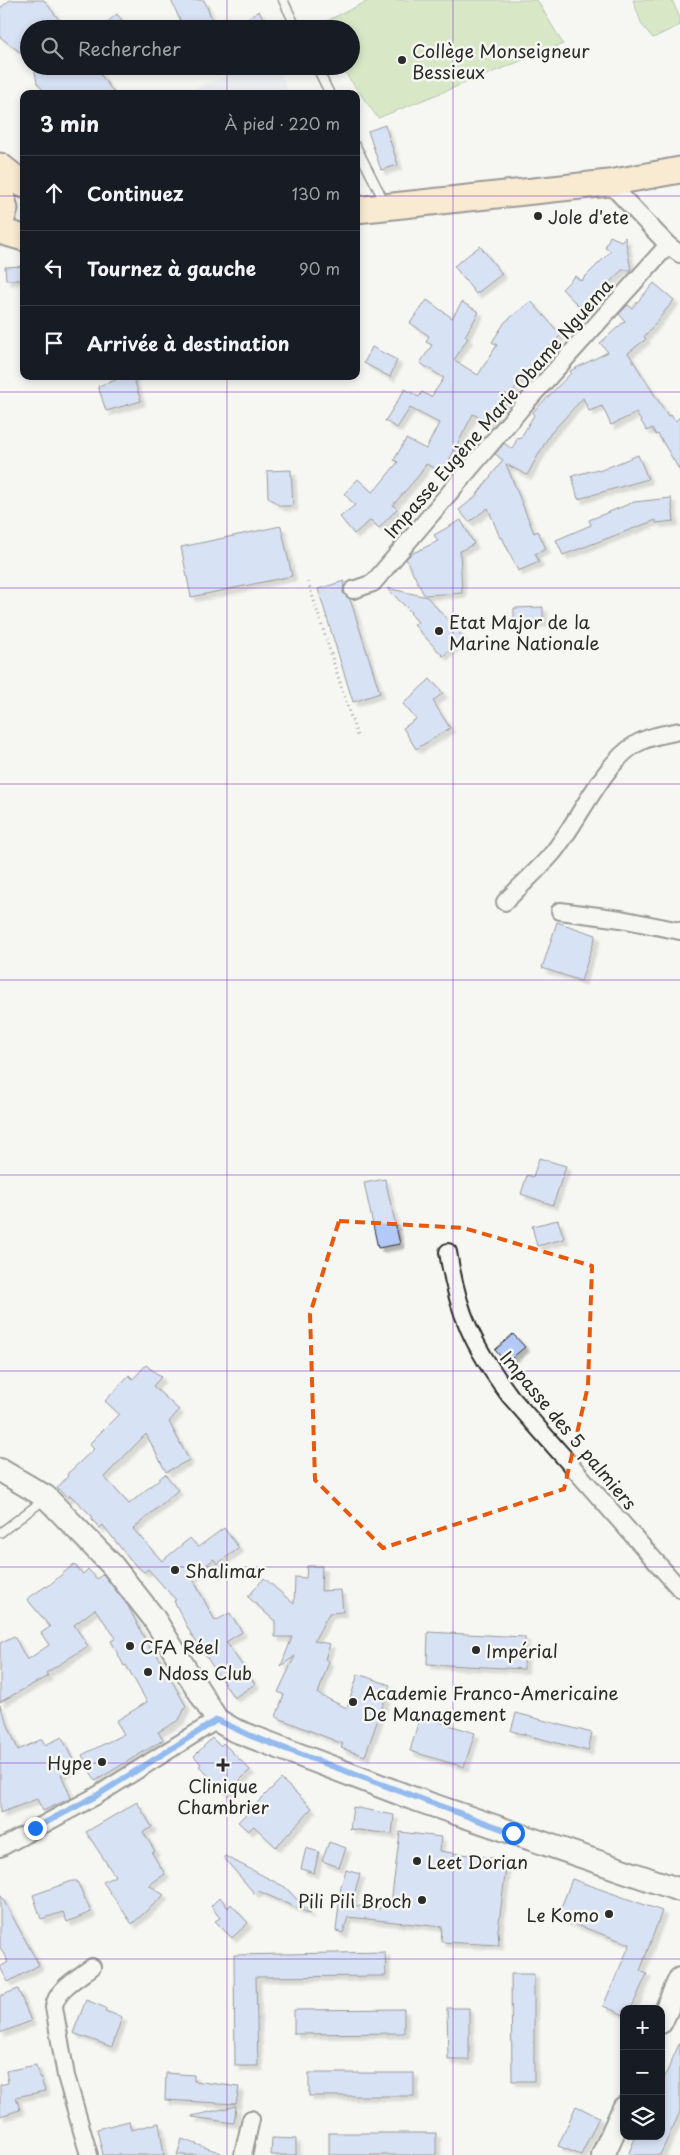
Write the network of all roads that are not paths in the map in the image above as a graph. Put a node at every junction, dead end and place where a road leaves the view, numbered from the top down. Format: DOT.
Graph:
graph roads {
  1 [pos="283,0"];
  2 [pos="293,20"];
  3 [pos="320,75"];
  4 [pos="328,90"];
  5 [pos="360,154"];
  6 [pos="0,166"];
  7 [pos="680,170"];
  8 [pos="20,182"];
  9 [pos="609,183"];
  10 [pos="0,189"];
  11 [pos="387,207"];
  12 [pos="360,210"];
  13 [pos="20,224"];
  14 [pos="0,225"];
  15 [pos="0,231"];
  16 [pos="20,237"];
  17 [pos="20,244"];
  18 [pos="0,245"];
  19 [pos="674,249"];
  20 [pos="353,590"];
  21 [pos="680,731"];
  22 [pos="505,902"];
  23 [pos="560,911"];
  24 [pos="680,931"];
  25 [pos="448,1252"];
  26 [pos="0,1470"];
  27 [pos="46,1497"];
  28 [pos="0,1533"];
  29 [pos="680,1589"];
  30 [pos="217,1720"];
  31 [pos="0,1848"];
  32 [pos="680,1890"];
  33 [pos="92,1967"];
  34 [pos="680,1979"];
  35 [pos="665,2013"];
  36 [pos="620,2117"];
  37 [pos="251,2119"];
  38 [pos="89,2155"];
  39 [pos="243,2155"];
  40 [pos="603,2155"];
  1 -- 2 [label="lane"];
  3 -- 4 [label="lane"];
  5 -- 11 [label="lane"];
  6 -- 8 [label="main road"];
  7 -- 9 [label="main road"];
  9 -- 11 [label="main road"];
  9 -- 19 [label="street"];
  10 -- 14 [label="main road"];
  11 -- 12 [label="main road"];
  13 -- 14 [label="main road"];
  15 -- 16 [label="main road"];
  17 -- 18 [label="main road"];
  19 -- 20 [label="street, Impasse Eugène Marie Obame Nguema"];
  21 -- 22 [label="street"];
  23 -- 24 [label="street"];
  25 -- 29 [label="street, Impasse des 5 palmiers"];
  26 -- 27 [label="street"];
  27 -- 28 [label="lane"];
  27 -- 30 [label="street"];
  30 -- 31 [label="street"];
  30 -- 32 [label="street"];
  33 -- 38 [label="street"];
  34 -- 35 [label="street"];
  36 -- 40 [label="street"];
  37 -- 39 [label="street"];
}
